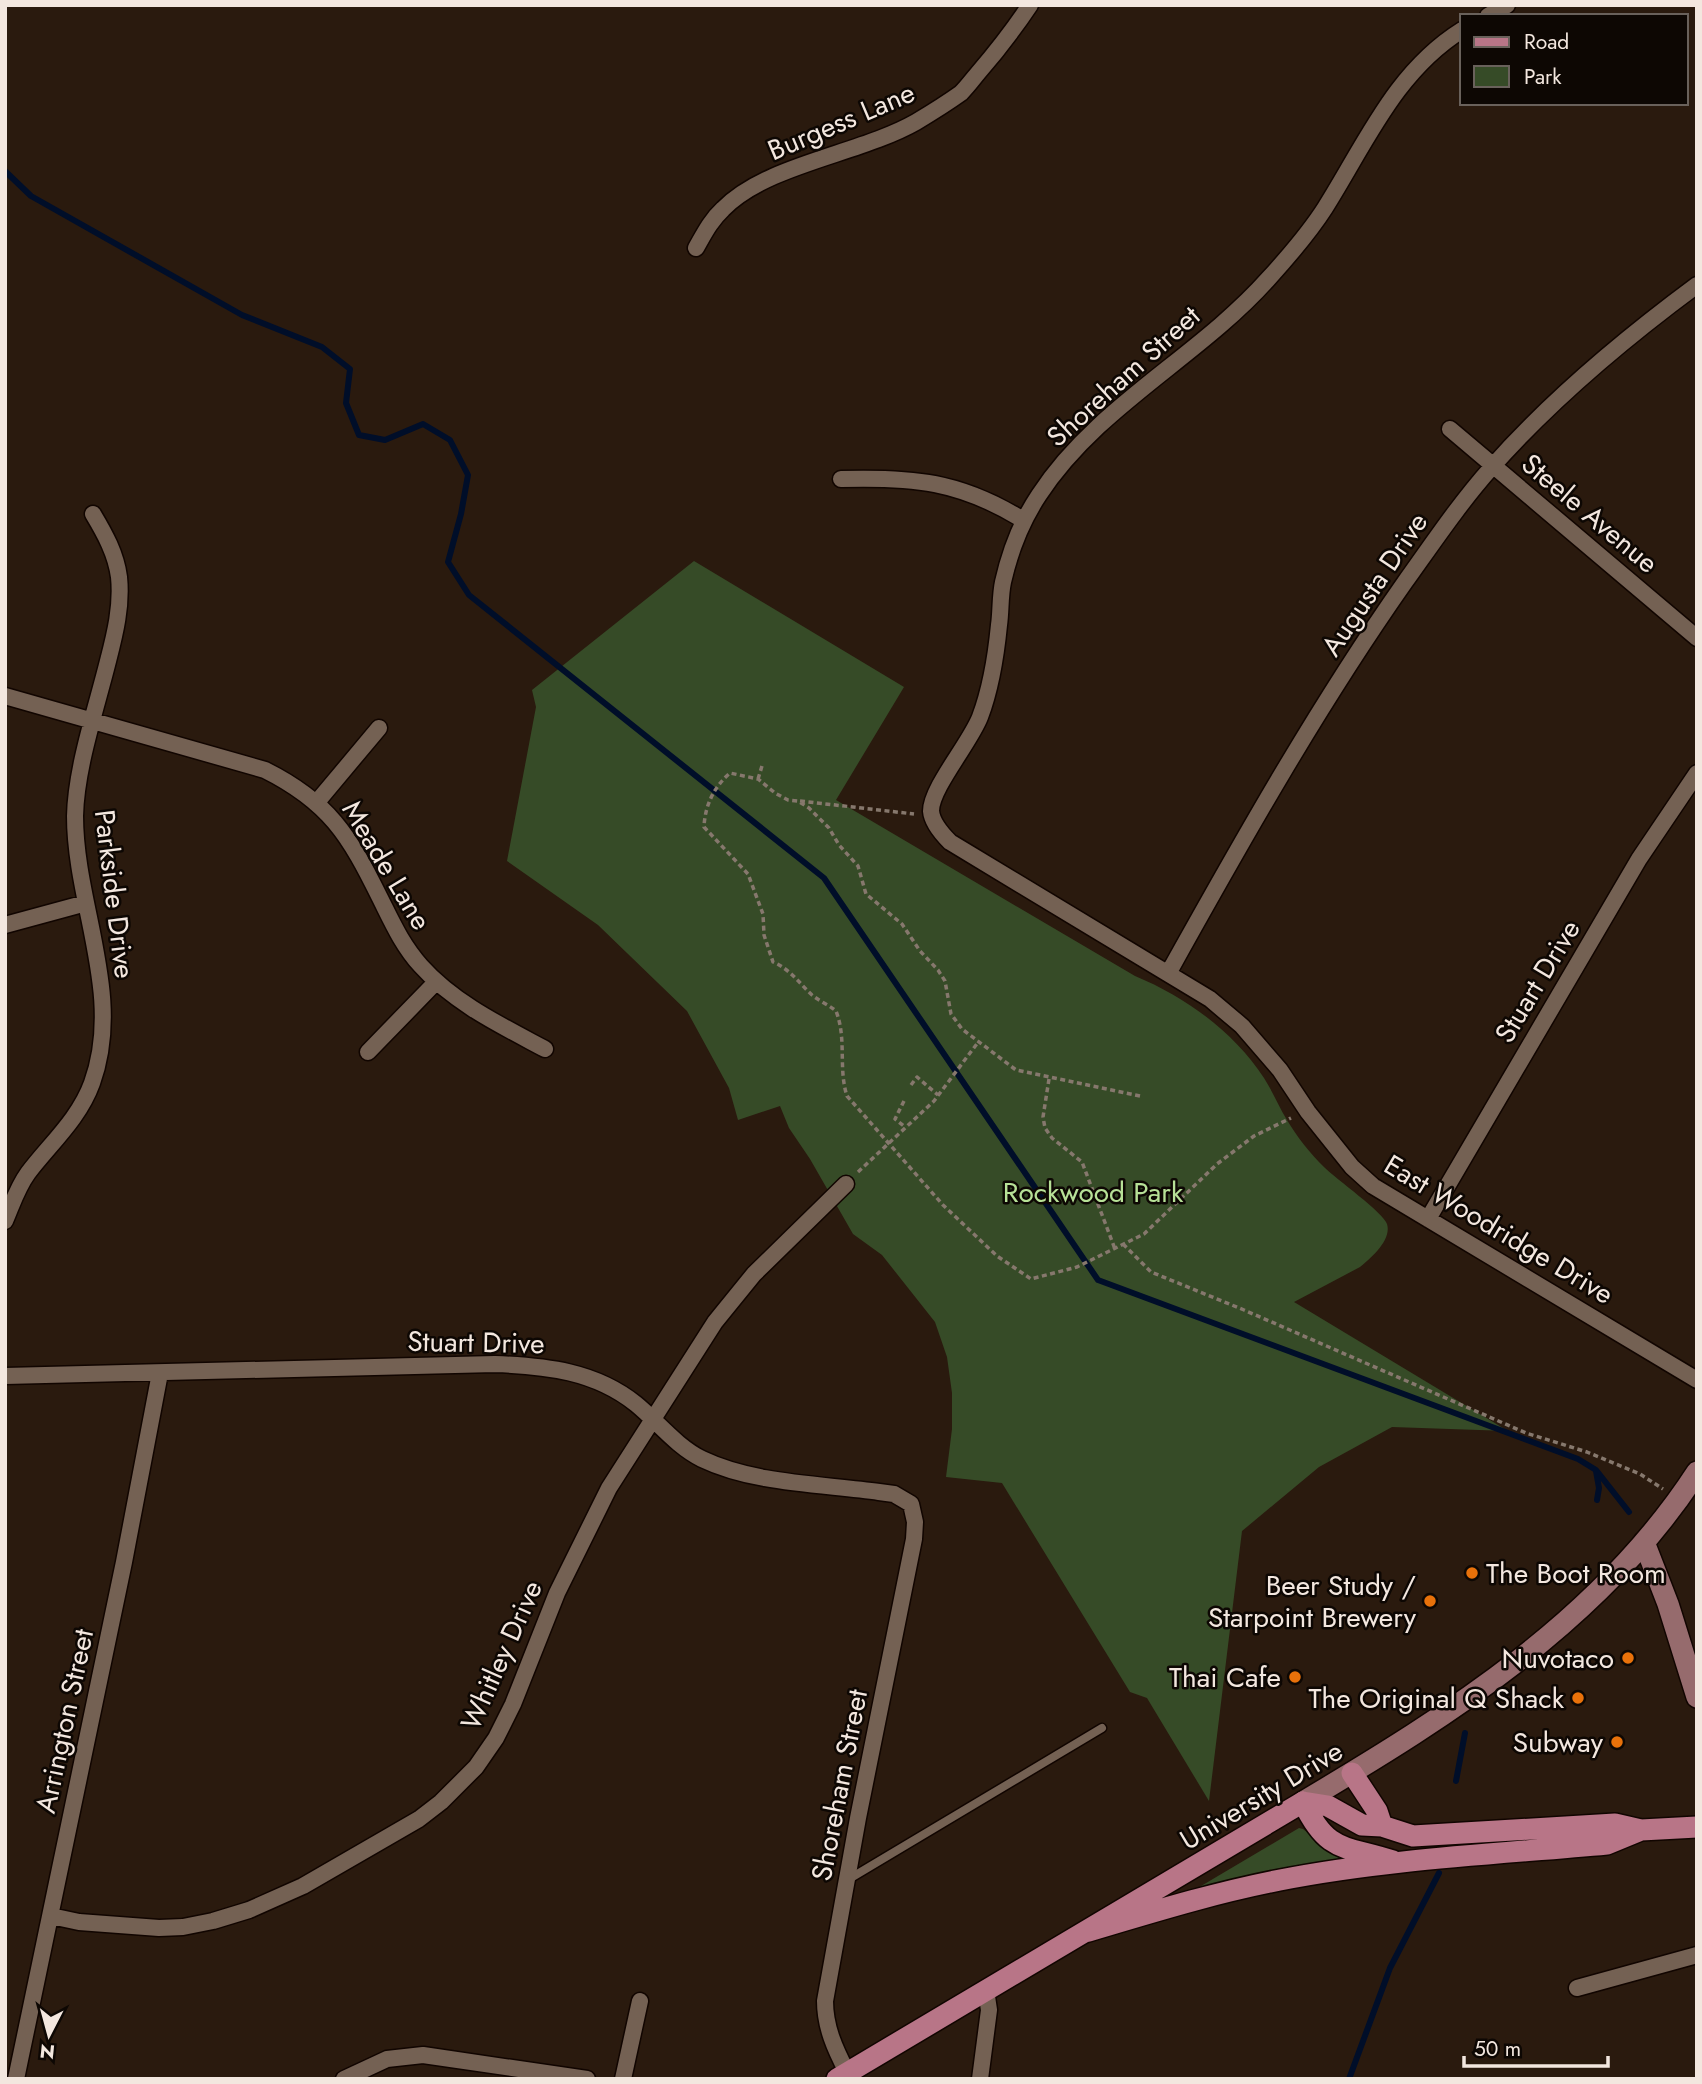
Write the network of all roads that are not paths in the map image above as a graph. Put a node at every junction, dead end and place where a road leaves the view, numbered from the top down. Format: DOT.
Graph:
graph roads {
  1 [pos="1030,5"];
  2 [pos="1507,5"];
  3 [pos="1491,14"];
  4 [pos="1460,31"];
  5 [pos="696,248"];
  6 [pos="1697,285"];
  7 [pos="1450,429"];
  8 [pos="1493,466"];
  9 [pos="841,479"];
  10 [pos="93,514"];
  11 [pos="1023,520"];
  12 [pos="1697,638"];
  13 [pos="5,696"];
  14 [pos="93,722"];
  15 [pos="379,728"];
  16 [pos="1697,773"];
  17 [pos="317,802"];
  18 [pos="934,821"];
  19 [pos="86,903"];
  20 [pos="5,925"];
  21 [pos="1169,972"];
  22 [pos="436,982"];
  23 [pos="545,1049"];
  24 [pos="368,1052"];
  25 [pos="846,1185"];
  26 [pos="1428,1219"];
  27 [pos="5,1221"];
  28 [pos="160,1373"];
  29 [pos="5,1376"];
  30 [pos="1697,1380"];
  31 [pos="653,1420"];
  32 [pos="1697,1472"];
  33 [pos="911,1504"];
  34 [pos="1644,1542"];
  35 [pos="1697,1697"];
  36 [pos="1102,1728"];
  37 [pos="1352,1773"];
  38 [pos="1303,1802"];
  39 [pos="1382,1826"];
  40 [pos="1697,1827"];
  41 [pos="1641,1830"];
  42 [pos="1402,1864"];
  43 [pos="847,1881"];
  44 [pos="51,1916"];
  45 [pos="1085,1932"];
  46 [pos="1697,1955"];
  47 [pos="1577,1988"];
  48 [pos="986,1990"];
  49 [pos="640,2001"];
  50 [pos="842,2076"];
  51 [pos="16,2079"];
  52 [pos="344,2079"];
  53 [pos="587,2079"];
  54 [pos="623,2079"];
  55 [pos="980,2079"];
  1 -- 5 [label="street, Burgess Lane"];
  2 -- 3 [label="street"];
  4 -- 11 [label="street, Shoreham Street"];
  6 -- 8 [label="street, Augusta Drive"];
  7 -- 8 [label="street, Steele Avenue"];
  8 -- 12 [label="street, Steele Avenue"];
  8 -- 21 [label="street, Augusta Drive"];
  9 -- 11 [label="street"];
  10 -- 14 [label="street, Parkside Drive"];
  11 -- 18 [label="street, Shoreham Street"];
  13 -- 14 [label="street, Meade Lane"];
  14 -- 17 [label="street, Meade Lane"];
  14 -- 19 [label="street, Parkside Drive"];
  15 -- 17 [label="street"];
  16 -- 26 [label="street, Stuart Drive"];
  17 -- 22 [label="street, Meade Lane"];
  18 -- 21 [label="street, East Woodridge Drive"];
  19 -- 20 [label="street"];
  19 -- 27 [label="street, Parkside Drive"];
  21 -- 26 [label="street, East Woodridge Drive"];
  22 -- 23 [label="street, Meade Lane"];
  22 -- 24 [label="street"];
  25 -- 31 [label="street, Whitley Drive"];
  26 -- 30 [label="street, East Woodridge Drive"];
  28 -- 29 [label="street, Stuart Drive"];
  28 -- 31 [label="street, Stuart Drive"];
  28 -- 44 [label="street, Arrington Street"];
  31 -- 33 [label="street, Stuart Drive"];
  31 -- 44 [label="street, Whitley Drive"];
  32 -- 34 [label="street, University Drive"];
  33 -- 43 [label="street, Shoreham Street"];
  34 -- 35 [label="street"];
  34 -- 37 [label="street, University Drive"];
  36 -- 43 [label="lane"];
  37 -- 38 [label="street, University Drive"];
  37 -- 39 [label="main road"];
  38 -- 39 [label="main road"];
  38 -- 42 [label="main road"];
  38 -- 45 [label="main road, University Drive"];
  39 -- 41 [label="main road"];
  40 -- 41 [label="main road"];
  41 -- 42 [label="main road"];
  42 -- 45 [label="main road"];
  43 -- 50 [label="street, Shoreham Street"];
  44 -- 51 [label="street, Arrington Street"];
  45 -- 48 [label="main road, University Drive"];
  46 -- 47 [label="street"];
  48 -- 50 [label="main road, University Drive"];
  48 -- 55 [label="street"];
  49 -- 54 [label="street"];
  52 -- 53 [label="street"];
}
